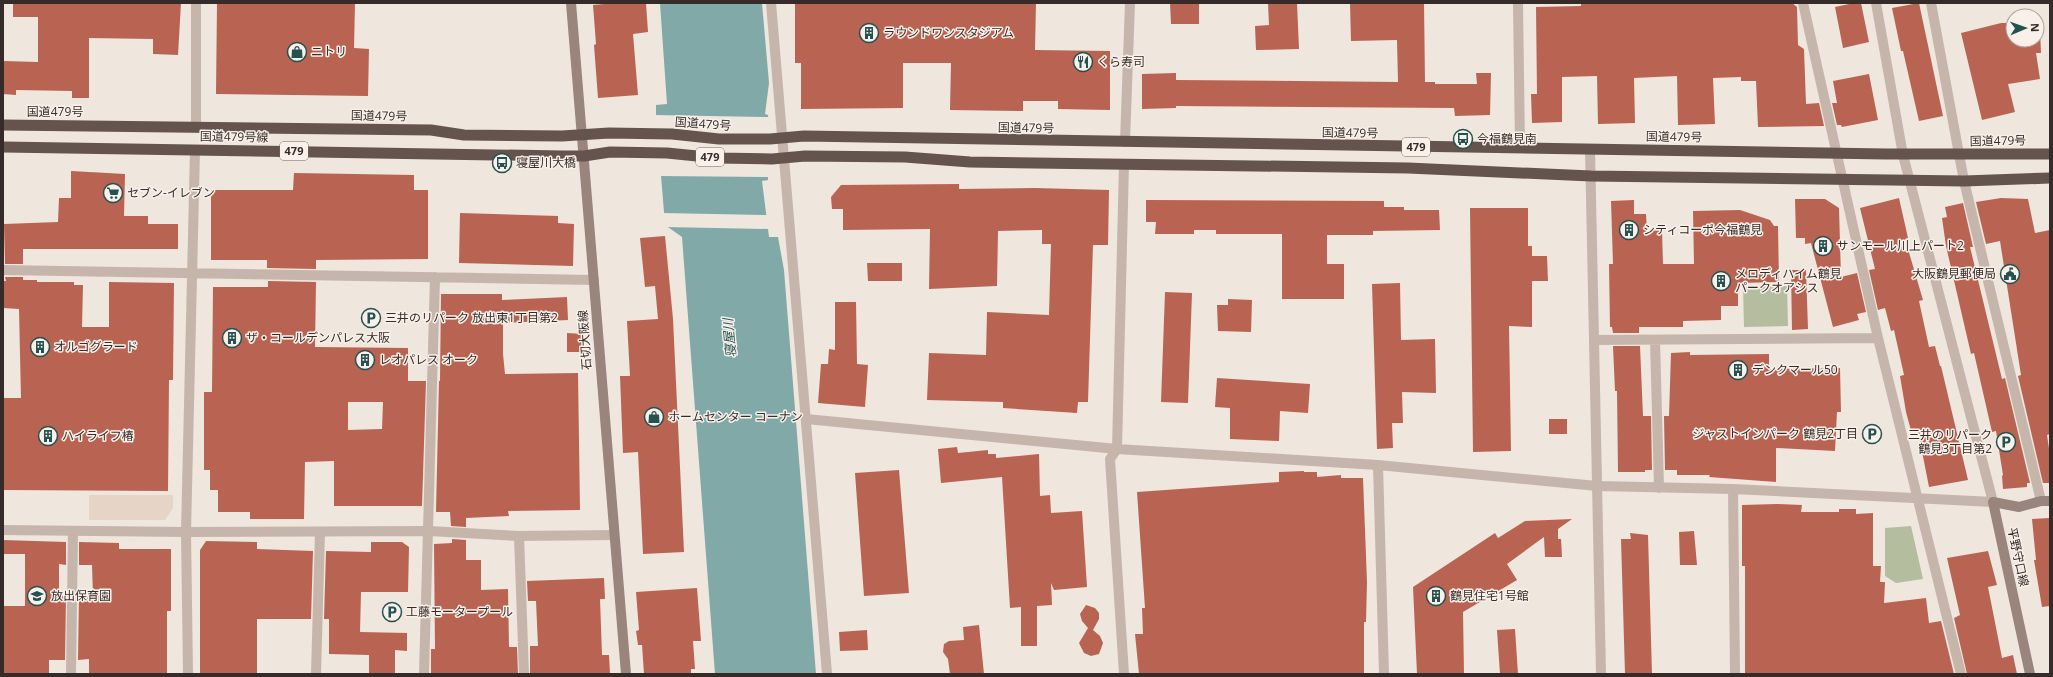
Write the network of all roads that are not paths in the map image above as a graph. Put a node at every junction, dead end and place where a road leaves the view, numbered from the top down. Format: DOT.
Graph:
graph roads {
  1 [pos="196,3"];
  2 [pos="571,3"];
  3 [pos="771,3"];
  4 [pos="1130,3"];
  5 [pos="1518,3"];
  6 [pos="1804,3"];
  7 [pos="1876,3"];
  8 [pos="1931,3"];
  9 [pos="3,125"];
  10 [pos="196,127"];
  11 [pos="582,134"];
  12 [pos="783,138"];
  13 [pos="1125,142"];
  14 [pos="3,146"];
  15 [pos="1520,147"];
  16 [pos="1590,149"];
  17 [pos="195,150"];
  18 [pos="1838,154"];
  19 [pos="2050,154"];
  20 [pos="1903,155"];
  21 [pos="1960,155"];
  22 [pos="584,156"];
  23 [pos="784,158"];
  24 [pos="1124,164"];
  25 [pos="1591,176"];
  26 [pos="2050,178"];
  27 [pos="1843,179"];
  28 [pos="1911,180"];
  29 [pos="1964,181"];
  30 [pos="3,270"];
  31 [pos="193,273"];
  32 [pos="435,277"];
  33 [pos="594,280"];
  34 [pos="1878,338"];
  35 [pos="1594,340"];
  36 [pos="1655,340"];
  37 [pos="806,419"];
  38 [pos="1116,449"];
  39 [pos="1378,465"];
  40 [pos="1597,486"];
  41 [pos="1659,488"];
  42 [pos="1734,489"];
  43 [pos="1918,498"];
  44 [pos="2045,501"];
  45 [pos="1993,502"];
  46 [pos="3,530"];
  47 [pos="73,531"];
  48 [pos="429,531"];
  49 [pos="186,532"];
  50 [pos="320,532"];
  51 [pos="614,535"];
  52 [pos="519,536"];
  53 [pos="71,674"];
  54 [pos="188,674"];
  55 [pos="316,674"];
  56 [pos="424,674"];
  57 [pos="524,674"];
  58 [pos="626,674"];
  59 [pos="827,674"];
  60 [pos="1124,674"];
  61 [pos="1384,674"];
  62 [pos="1601,674"];
  63 [pos="1735,674"];
  64 [pos="1961,674"];
  65 [pos="2030,674"];
  1 -- 10 [label="street"];
  2 -- 11 [label="main road, 石切大阪線"];
  3 -- 12 [label="street"];
  4 -- 13 [label="street"];
  5 -- 15 [label="street"];
  6 -- 18 [label="street"];
  7 -- 20 [label="street"];
  8 -- 21 [label="street"];
  9 -- 10 [label="highway, 国道479号 / 479"];
  10 -- 11 [label="highway, 国道479号 / 479"];
  11 -- 12 [label="highway, 国道479号 / 479"];
  11 -- 22 [label="main road, 石切大阪線"];
  12 -- 13 [label="highway, 国道479号 / 479"];
  12 -- 23 [label="street"];
  13 -- 15 [label="highway, 国道479号 / 479"];
  14 -- 17 [label="highway, 国道479号線 / 479"];
  15 -- 16 [label="highway, 国道479号 / 479"];
  16 -- 18 [label="highway, 国道479号 / 479"];
  16 -- 25 [label="street"];
  17 -- 22 [label="highway, 国道479号線 / 479"];
  17 -- 31 [label="street"];
  18 -- 20 [label="highway, 国道479号 / 479"];
  18 -- 27 [label="street"];
  19 -- 21 [label="highway, 国道479号 / 479"];
  20 -- 21 [label="highway, 国道479号 / 479"];
  20 -- 28 [label="street"];
  21 -- 29 [label="street"];
  22 -- 23 [label="highway, 479"];
  22 -- 33 [label="main road, 石切大阪線"];
  23 -- 24 [label="highway, 479"];
  23 -- 37 [label="street"];
  24 -- 25 [label="highway, 479"];
  24 -- 38 [label="street"];
  25 -- 27 [label="highway, 479"];
  25 -- 35 [label="street"];
  26 -- 29 [label="highway, 479"];
  27 -- 28 [label="highway, 479"];
  27 -- 34 [label="street"];
  28 -- 29 [label="highway, 479"];
  28 -- 45 [label="street"];
  29 -- 44 [label="street"];
  30 -- 31 [label="street"];
  31 -- 32 [label="street"];
  31 -- 49 [label="street"];
  32 -- 33 [label="street"];
  32 -- 48 [label="street"];
  33 -- 51 [label="main road, 石切大阪線"];
  34 -- 36 [label="street"];
  34 -- 43 [label="street"];
  35 -- 36 [label="street"];
  35 -- 40 [label="street"];
  36 -- 41 [label="street"];
  37 -- 38 [label="street"];
  37 -- 59 [label="street"];
  38 -- 39 [label="street"];
  38 -- 60 [label="street"];
  39 -- 40 [label="street"];
  39 -- 61 [label="street"];
  40 -- 41 [label="street"];
  40 -- 62 [label="street"];
  41 -- 42 [label="street"];
  42 -- 43 [label="street"];
  42 -- 63 [label="street"];
  43 -- 45 [label="street"];
  43 -- 64 [label="street"];
  44 -- 45 [label="main road"];
  45 -- 65 [label="main road, 平野守口線"];
  46 -- 47 [label="street"];
  47 -- 49 [label="street"];
  47 -- 53 [label="street"];
  48 -- 50 [label="street"];
  48 -- 52 [label="street"];
  48 -- 56 [label="street"];
  49 -- 50 [label="street"];
  49 -- 54 [label="street"];
  50 -- 55 [label="street"];
  51 -- 52 [label="street"];
  51 -- 58 [label="main road, 石切大阪線"];
  52 -- 57 [label="street"];
}
